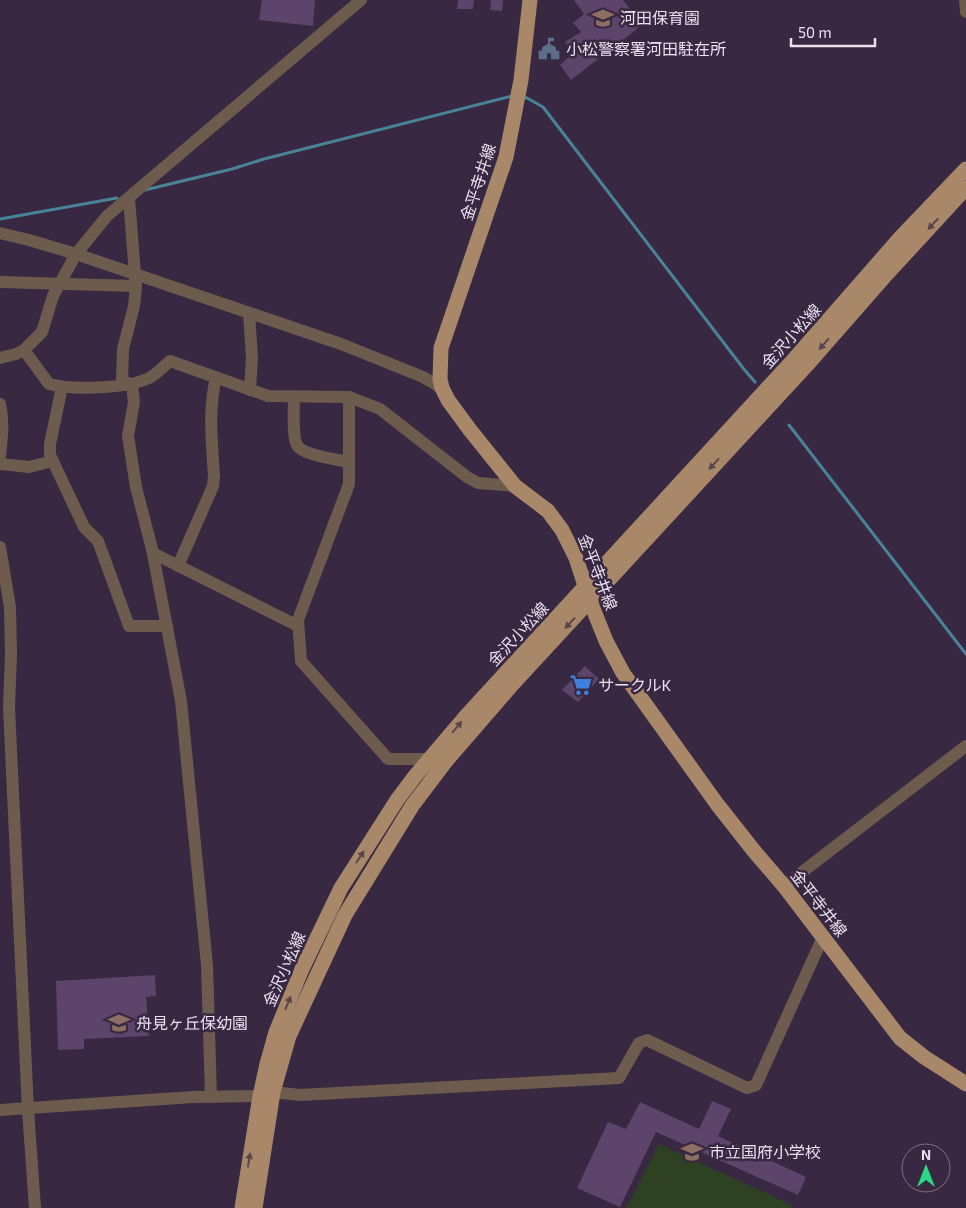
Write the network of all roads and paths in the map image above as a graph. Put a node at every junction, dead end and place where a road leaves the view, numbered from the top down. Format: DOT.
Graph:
graph roads {
  1 [pos="361,0"];
  2 [pos="530,0"];
  3 [pos="964,0"];
  4 [pos="966,12"];
  5 [pos="966,169"];
  6 [pos="966,188"];
  7 [pos="129,198"];
  8 [pos="0,233"];
  9 [pos="76,254"];
  10 [pos="135,280"];
  11 [pos="0,282"];
  12 [pos="60,284"];
  13 [pos="249,313"];
  14 [pos="24,350"];
  15 [pos="0,358"];
  16 [pos="216,378"];
  17 [pos="132,385"];
  18 [pos="62,387"];
  19 [pos="442,388"];
  20 [pos="250,390"];
  21 [pos="294,397"];
  22 [pos="349,397"];
  23 [pos="0,404"];
  24 [pos="0,456"];
  25 [pos="53,461"];
  26 [pos="349,462"];
  27 [pos="0,464"];
  28 [pos="515,486"];
  29 [pos="0,547"];
  30 [pos="153,553"];
  31 [pos="178,566"];
  32 [pos="587,594"];
  33 [pos="167,626"];
  34 [pos="298,626"];
  35 [pos="4,708"];
  36 [pos="966,746"];
  37 [pos="430,759"];
  38 [pos="784,886"];
  39 [pos="823,937"];
  40 [pos="966,1084"];
  41 [pos="266,1094"];
  42 [pos="211,1097"];
  43 [pos="0,1110"];
  44 [pos="28,1110"];
  45 [pos="34,1208"];
  46 [pos="242,1208"];
  47 [pos="255,1208"];
  1 -- 7 [label="street"];
  2 -- 19 [label="main road, 金平寺井線"];
  3 -- 4 [label="street"];
  5 -- 32 [label="main road, 金沢小松線"];
  6 -- 32 [label="main road, 金沢小松線, one-way"];
  7 -- 9 [label="street"];
  7 -- 10 [label="street"];
  8 -- 9 [label="street"];
  9 -- 10 [label="street"];
  9 -- 12 [label="street"];
  10 -- 12 [label="street"];
  10 -- 13 [label="street"];
  10 -- 17 [label="street"];
  11 -- 12 [label="street"];
  12 -- 14 [label="street"];
  13 -- 19 [label="street"];
  13 -- 20 [label="street"];
  14 -- 15 [label="street"];
  14 -- 18 [label="street"];
  16 -- 17 [label="street"];
  16 -- 20 [label="street"];
  16 -- 31 [label="street"];
  17 -- 18 [label="street"];
  17 -- 30 [label="street"];
  18 -- 25 [label="street"];
  19 -- 28 [label="main road, 金平寺井線"];
  20 -- 21 [label="street"];
  21 -- 22 [label="street"];
  21 -- 26 [label="street"];
  22 -- 26 [label="street"];
  22 -- 28 [label="street"];
  23 -- 24 [label="street"];
  25 -- 27 [label="street"];
  25 -- 33 [label="street"];
  26 -- 34 [label="street"];
  28 -- 32 [label="main road, 金平寺井線"];
  29 -- 35 [label="street"];
  30 -- 31 [label="street"];
  30 -- 33 [label="street"];
  31 -- 34 [label="street"];
  37 -- 32 [label="main road, 金沢小松線, one-way"];
  32 -- 38 [label="main road, 金平寺井線"];
  32 -- 41 [label="main road, 金沢小松線, one-way"];
  33 -- 42 [label="street"];
  34 -- 37 [label="street"];
  35 -- 44 [label="street"];
  36 -- 38 [label="street"];
  41 -- 37 [label="main road, 金沢小松線, one-way"];
  38 -- 39 [label="main road, 金平寺井線"];
  39 -- 40 [label="main road, 金平寺井線"];
  39 -- 41 [label="street"];
  41 -- 42 [label="street"];
  46 -- 41 [label="main road, 金沢小松線, one-way"];
  41 -- 47 [label="main road, 金沢小松線"];
  42 -- 44 [label="street"];
  43 -- 44 [label="street"];
  44 -- 45 [label="street"];
}
